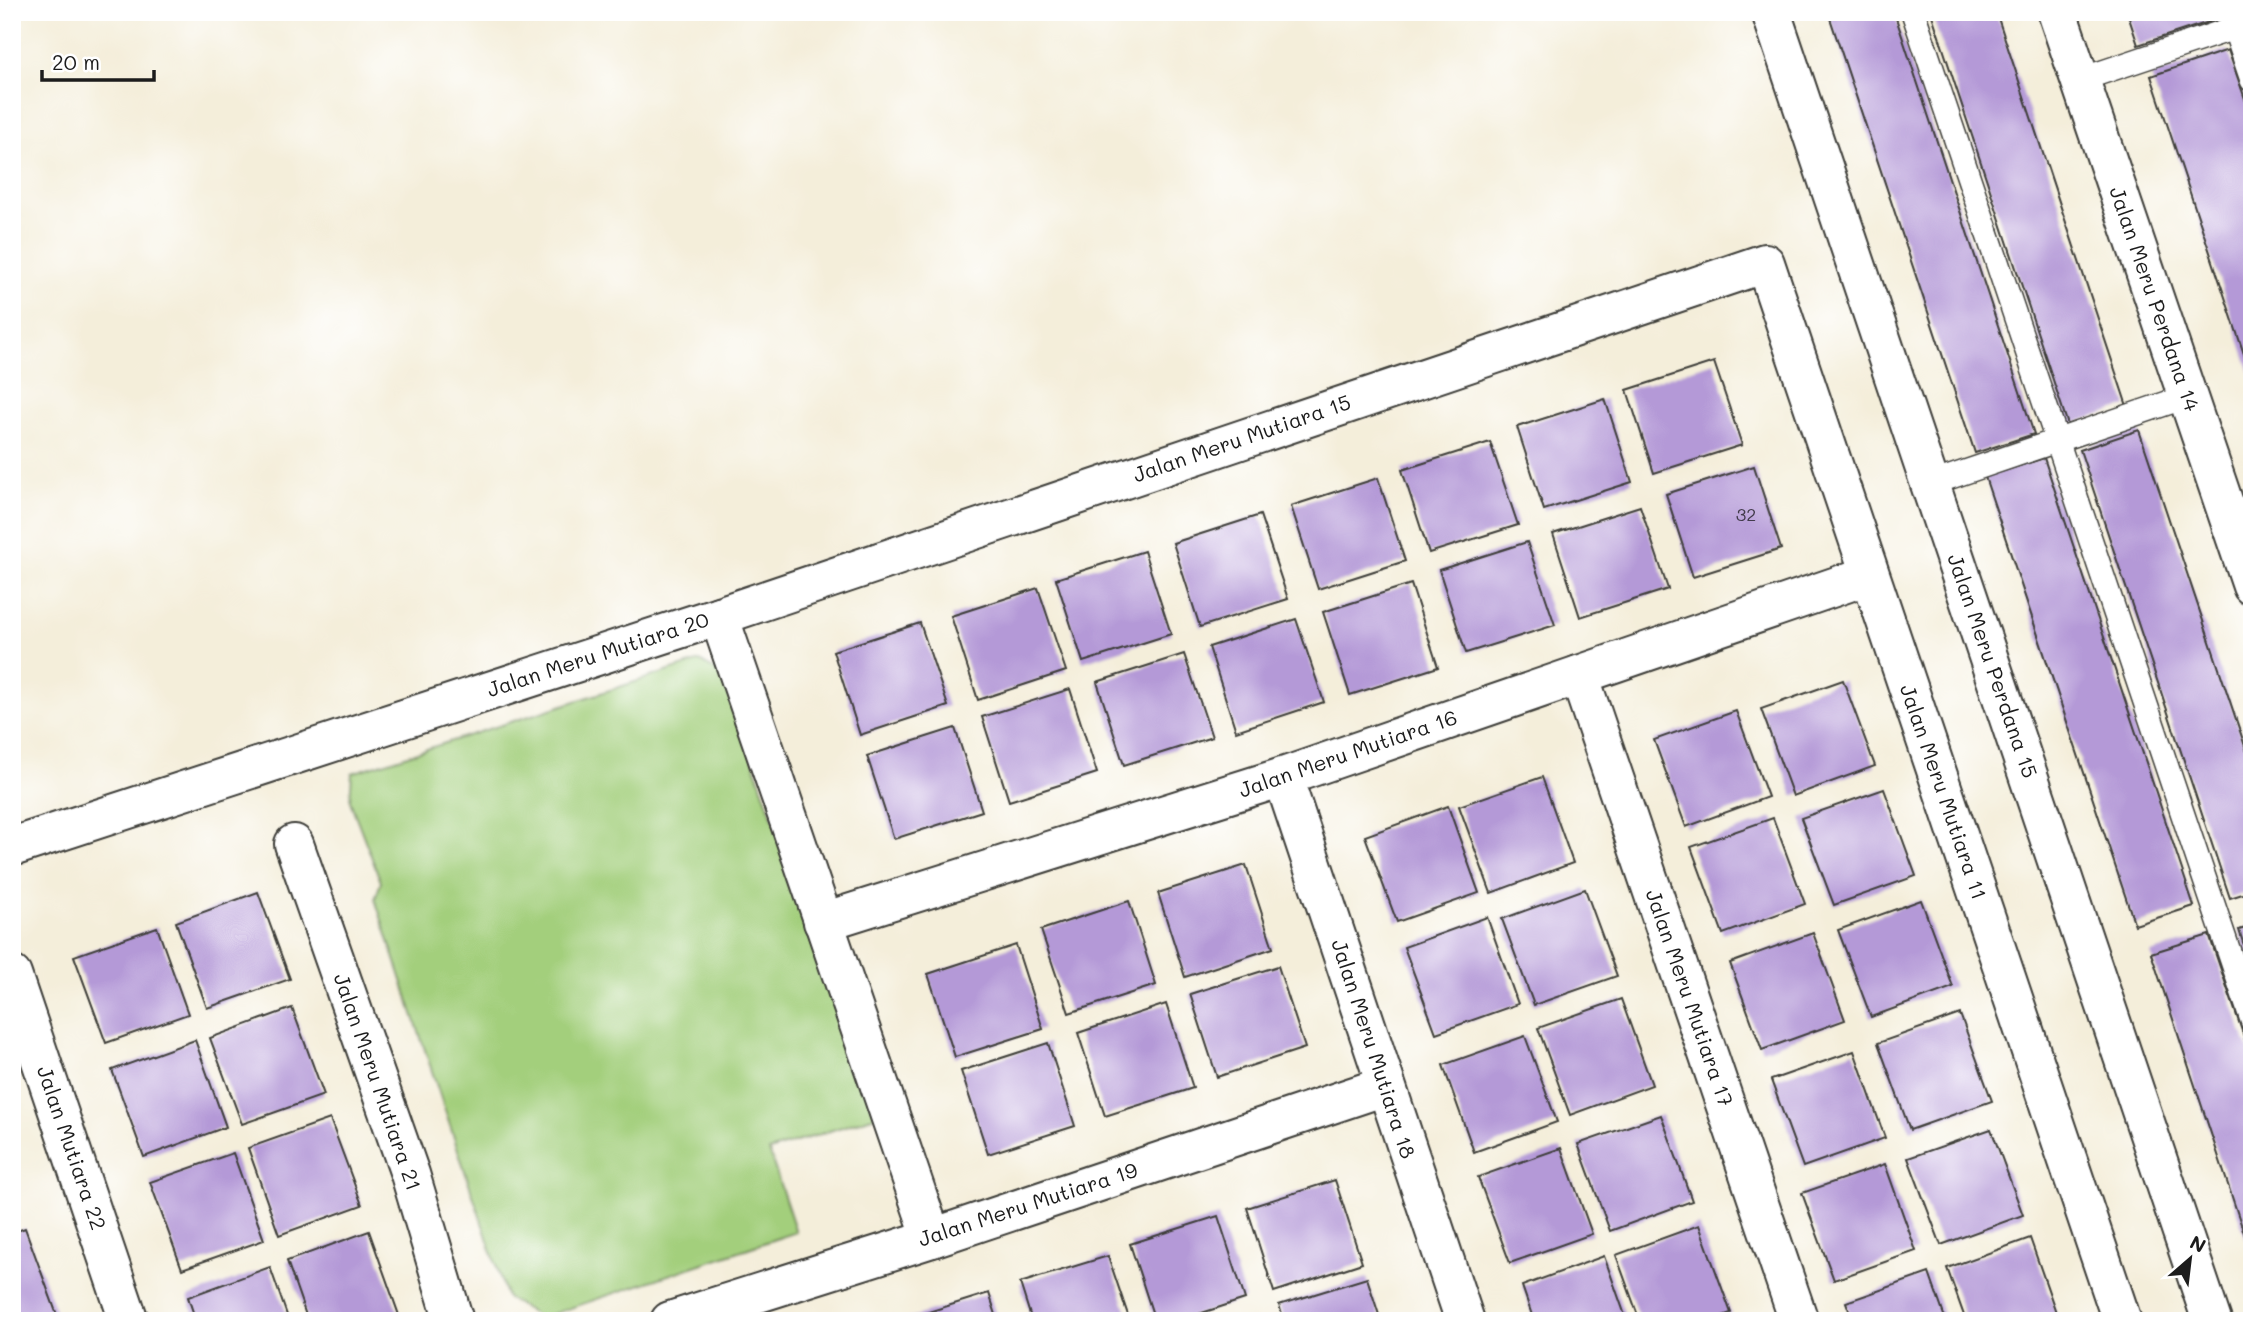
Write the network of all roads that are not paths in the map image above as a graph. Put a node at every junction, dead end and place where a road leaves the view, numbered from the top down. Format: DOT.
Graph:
graph roads {
  1 [pos="1772,12"];
  2 [pos="1913,12"];
  3 [pos="2057,12"];
  4 [pos="2238,21"];
  5 [pos="2079,80"];
  6 [pos="2252,80"];
  7 [pos="1765,263"];
  8 [pos="2188,396"];
  9 [pos="2057,441"];
  10 [pos="1930,484"];
  11 [pos="1869,575"];
  12 [pos="2252,586"];
  13 [pos="719,616"];
  14 [pos="1579,675"];
  15 [pos="1283,777"];
  16 [pos="294,844"];
  17 [pos="12,847"];
  18 [pos="823,922"];
  19 [pos="12,975"];
  20 [pos="2252,1020"];
  21 [pos="1385,1086"];
  22 [pos="932,1238"];
  23 [pos="129,1321"];
  24 [pos="454,1321"];
  25 [pos="670,1321"];
  26 [pos="1465,1321"];
  27 [pos="1798,1321"];
  28 [pos="2122,1321"];
  29 [pos="2212,1321"];
  1 -- 10 [label="street, Jalan Meru Perdana 15"];
  2 -- 9 [label="lane"];
  3 -- 5 [label="street, Jalan Meru Perdana 14"];
  4 -- 5 [label="lane"];
  4 -- 6 [label="lane"];
  5 -- 8 [label="street, Jalan Meru Perdana 14"];
  7 -- 11 [label="street, Jalan Meru Mutiara 11"];
  7 -- 13 [label="street, Jalan Meru Mutiara 15"];
  8 -- 9 [label="lane"];
  8 -- 12 [label="street, Jalan Meru Perdana 14"];
  9 -- 10 [label="lane"];
  9 -- 20 [label="lane"];
  10 -- 29 [label="street, Jalan Meru Perdana 15"];
  11 -- 14 [label="street, Jalan Meru Mutiara 16"];
  11 -- 28 [label="street, Jalan Meru Mutiara 11"];
  13 -- 17 [label="street, Jalan Meru Mutiara 20"];
  13 -- 18 [label="street, Jalan Meru Mutiara 20"];
  14 -- 15 [label="street, Jalan Meru Mutiara 16"];
  14 -- 27 [label="street, Jalan Meru Mutiara 17"];
  15 -- 18 [label="street, Jalan Meru Mutiara 16"];
  15 -- 21 [label="street, Jalan Meru Mutiara 18"];
  16 -- 24 [label="street, Jalan Meru Mutiara 21"];
  18 -- 22 [label="street, Jalan Meru Mutiara 20"];
  19 -- 23 [label="street, Jalan Mutiara 22"];
  21 -- 22 [label="street, Jalan Meru Mutiara 19"];
  21 -- 26 [label="street, Jalan Meru Mutiara 18"];
  22 -- 25 [label="street, Jalan Meru Mutiara 19"];
}
